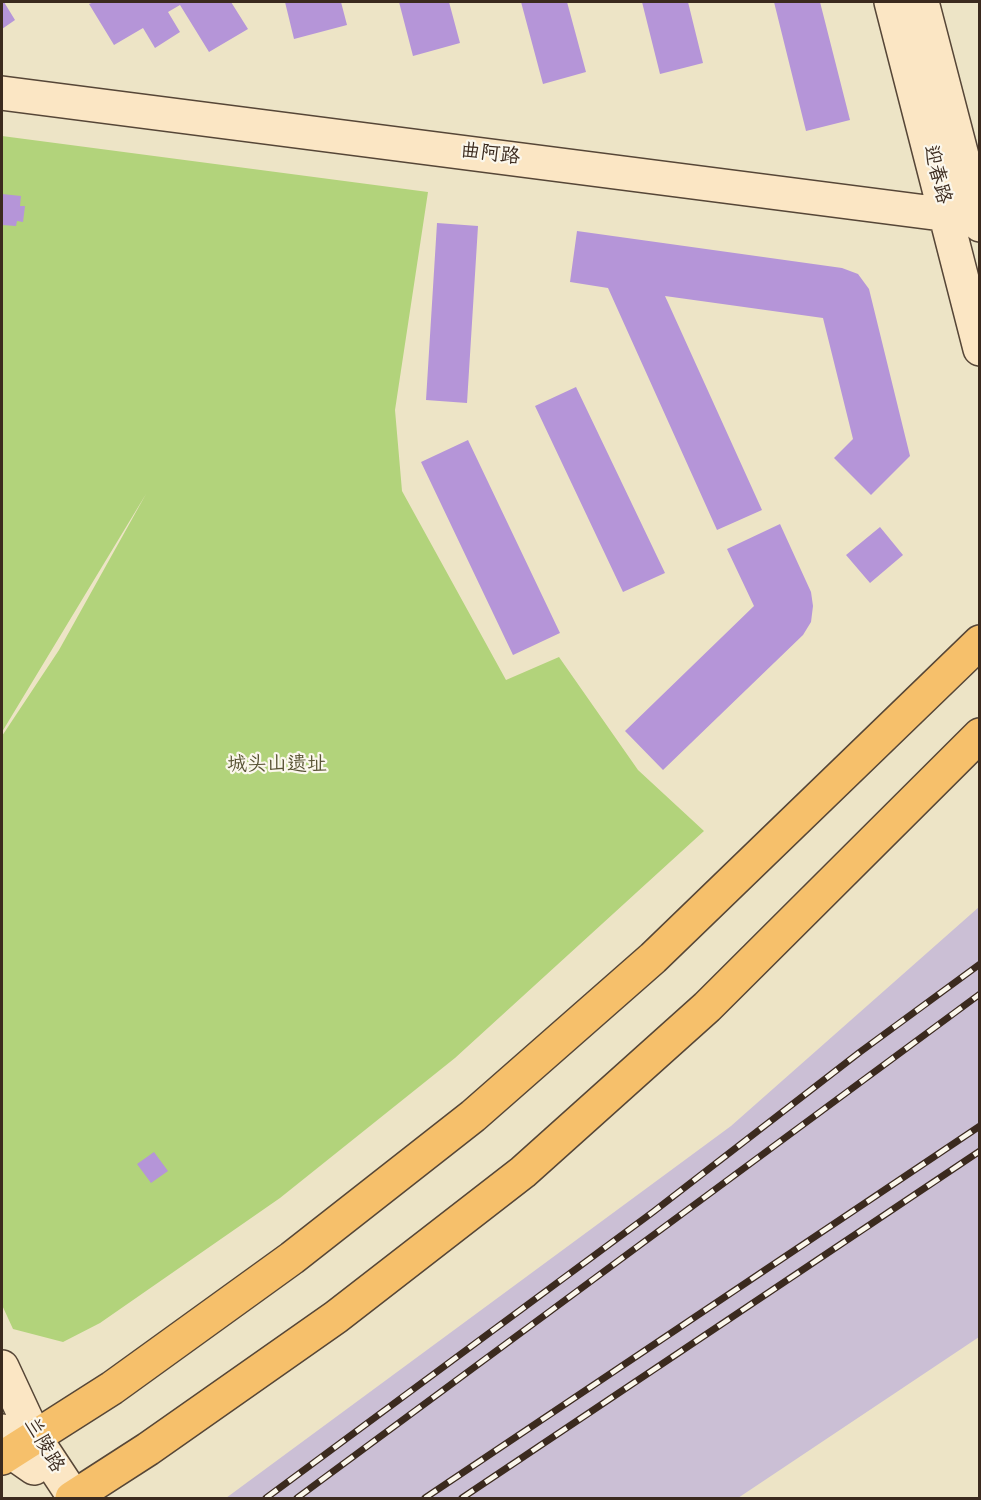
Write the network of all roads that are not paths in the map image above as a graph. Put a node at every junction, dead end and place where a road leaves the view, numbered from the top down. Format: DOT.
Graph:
graph roads {
  1 [pos="891,2"];
  2 [pos="922,2"];
  3 [pos="2,93"];
  4 [pos="945,215"];
  5 [pos="979,221"];
  6 [pos="980,349"];
  7 [pos="980,642"];
  8 [pos="980,735"];
  9 [pos="2,1367"];
  10 [pos="12,1445"];
  11 [pos="73,1498"];
  1 -- 4 [label="street, 迎春路"];
  2 -- 5 [label="street, 迎春路"];
  3 -- 4 [label="street, 曲阿路"];
  4 -- 5 [label="street, 曲阿路"];
  4 -- 6 [label="street, 迎春路"];
  7 -- 10 [label="main road"];
  8 -- 11 [label="main road"];
  9 -- 10 [label="street, 兰陵路"];
  10 -- 11 [label="street, 兰陵路"];
}
